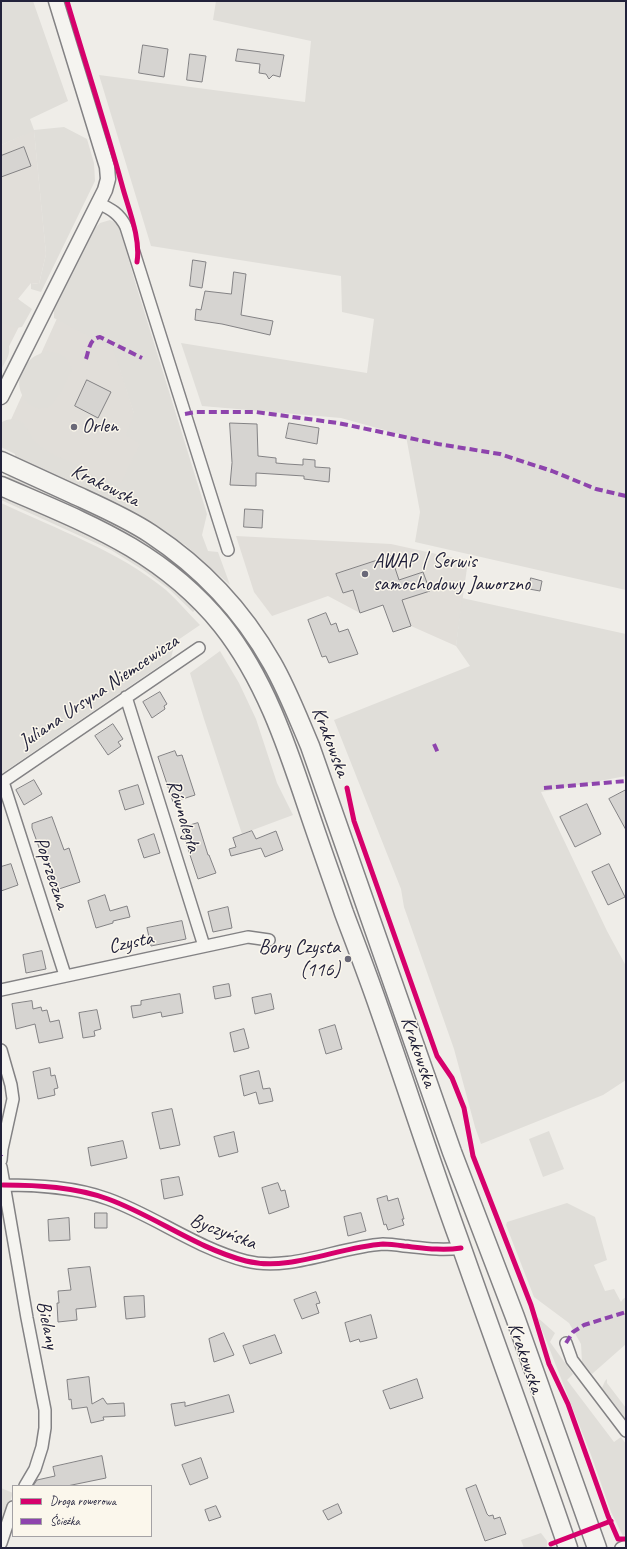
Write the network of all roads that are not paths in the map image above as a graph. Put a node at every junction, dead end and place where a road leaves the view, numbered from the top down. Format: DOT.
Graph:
graph roads {
  1 [pos="56,1"];
  2 [pos="98,203"];
  3 [pos="1,397"];
  4 [pos="1,462"];
  5 [pos="1,486"];
  6 [pos="228,550"];
  7 [pos="199,648"];
  8 [pos="126,697"];
  9 [pos="2,782"];
  10 [pos="269,940"];
  11 [pos="204,946"];
  12 [pos="65,975"];
  13 [pos="1,990"];
  14 [pos="1,1050"];
  15 [pos="1,1160"];
  16 [pos="1,1167"];
  17 [pos="3,1185"];
  18 [pos="462,1248"];
  19 [pos="566,1343"];
  20 [pos="626,1431"];
  21 [pos="26,1485"];
  22 [pos="12,1510"];
  23 [pos="1,1543"];
  24 [pos="626,1546"];
  25 [pos="568,1548"];
  26 [pos="597,1548"];
  27 [pos="621,1548"];
  1 -- 2 [label="street"];
  2 -- 3 [label="street"];
  2 -- 6 [label="street"];
  4 -- 26 [label="main road, Krakowska"];
  5 -- 18 [label="main road, Krakowska"];
  7 -- 8 [label="street, Juliana Ursyna Niemcewicza"];
  8 -- 9 [label="street, Juliana Ursyna Niemcewicza"];
  8 -- 11 [label="street, Równoległa"];
  9 -- 12 [label="street, Poprzeczna"];
  10 -- 11 [label="street, Czysta"];
  11 -- 12 [label="street, Czysta"];
  12 -- 13 [label="street, Czysta"];
  14 -- 15 [label="street"];
  16 -- 17 [label="street, Bielany"];
  17 -- 18 [label="street, Byczyńska"];
  17 -- 21 [label="street, Bielany"];
  18 -- 25 [label="main road, Krakowska"];
  19 -- 20 [label="street"];
  22 -- 23 [label="street"];
  24 -- 27 [label="street"];
}
